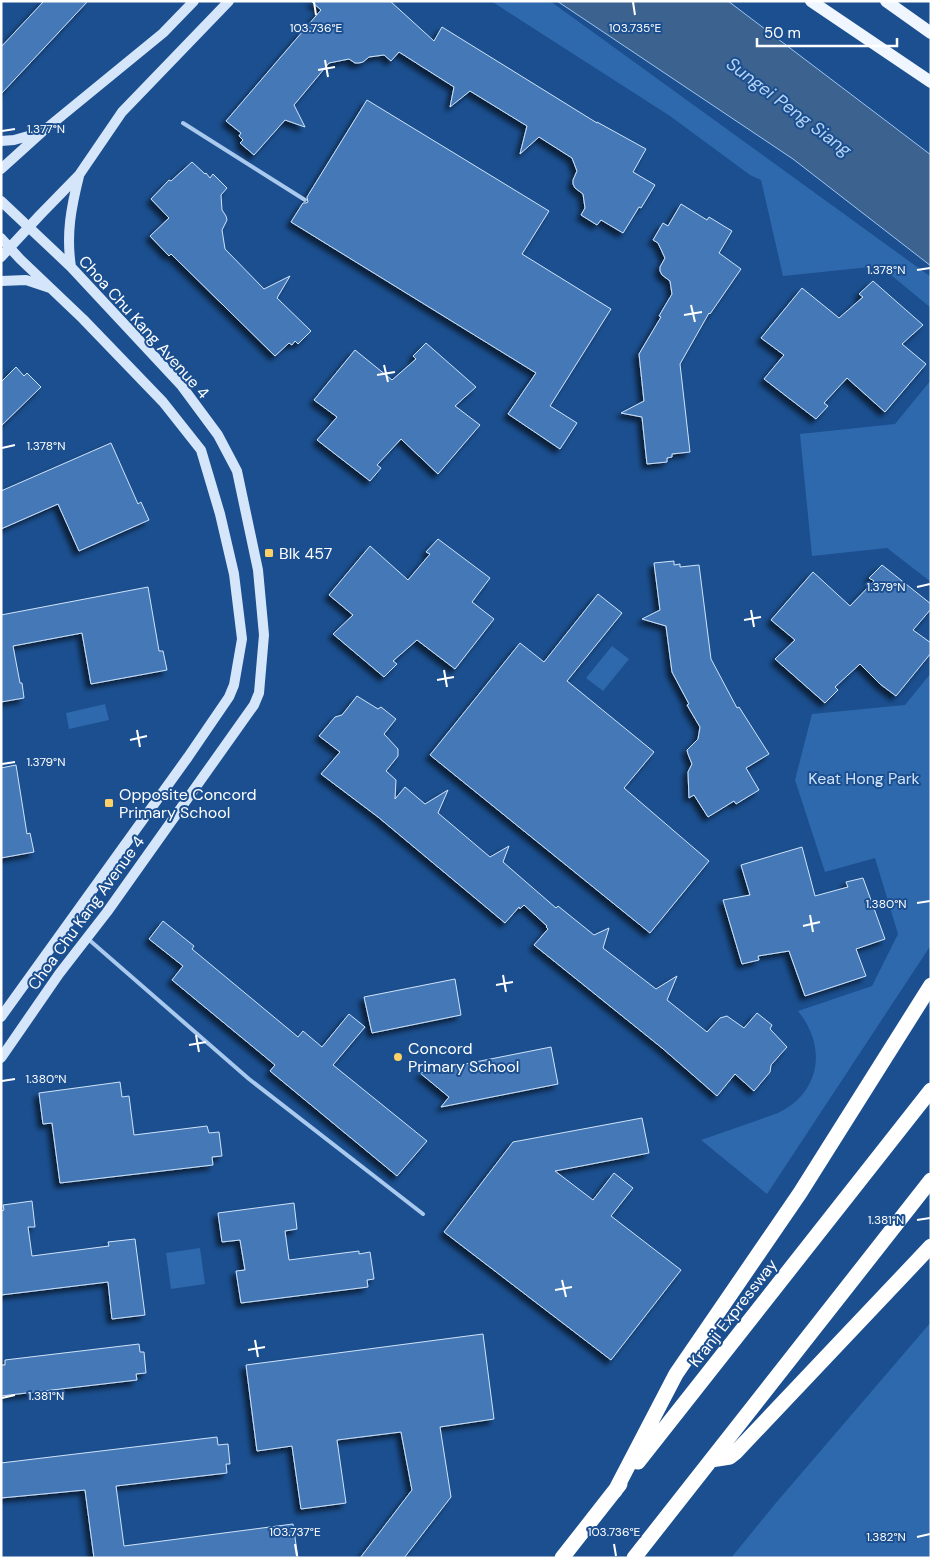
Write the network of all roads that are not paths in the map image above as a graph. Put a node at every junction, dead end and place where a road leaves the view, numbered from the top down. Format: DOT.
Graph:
graph roads {
  1 [pos="194,1"];
  2 [pos="229,1"];
  3 [pos="811,1"];
  4 [pos="886,1"];
  5 [pos="931,33"];
  6 [pos="931,82"];
  7 [pos="183,123"];
  8 [pos="42,132"];
  9 [pos="1,141"];
  10 [pos="1,169"];
  11 [pos="79,175"];
  12 [pos="304,200"];
  13 [pos="1,201"];
  14 [pos="28,227"];
  15 [pos="1,238"];
  16 [pos="10,246"];
  17 [pos="1,257"];
  18 [pos="71,267"];
  19 [pos="1,281"];
  20 [pos="53,289"];
  21 [pos="87,938"];
  22 [pos="931,986"];
  23 [pos="1,1017"];
  24 [pos="1,1058"];
  25 [pos="931,1090"];
  26 [pos="931,1180"];
  27 [pos="423,1214"];
  28 [pos="931,1246"];
  29 [pos="711,1460"];
  30 [pos="615,1490"];
  31 [pos="562,1558"];
  32 [pos="634,1558"];
  1 -- 8 [label="street"];
  2 -- 11 [label="street"];
  3 -- 6 [label="main road"];
  4 -- 5 [label="main road"];
  7 -- 12 [label="lane"];
  8 -- 9 [label="street"];
  8 -- 10 [label="street"];
  11 -- 14 [label="street"];
  11 -- 18 [label="street"];
  13 -- 14 [label="street, Choa Chu Kang Avenue 4"];
  14 -- 16 [label="street"];
  14 -- 18 [label="street, Choa Chu Kang Avenue 4"];
  15 -- 16 [label="street, Choa Chu Kang Avenue 4"];
  16 -- 17 [label="street"];
  16 -- 20 [label="street, Choa Chu Kang Avenue 4"];
  18 -- 21 [label="street, Choa Chu Kang Avenue 4"];
  19 -- 20 [label="street"];
  20 -- 23 [label="street, Choa Chu Kang Avenue 4"];
  21 -- 24 [label="street, Choa Chu Kang Avenue 4"];
  21 -- 27 [label="lane"];
  22 -- 30 [label="highway"];
  25 -- 30 [label="highway, Kranji Expressway"];
  26 -- 29 [label="highway"];
  28 -- 29 [label="highway"];
  29 -- 32 [label="highway"];
  30 -- 31 [label="highway, Kranji Expressway"];
}
